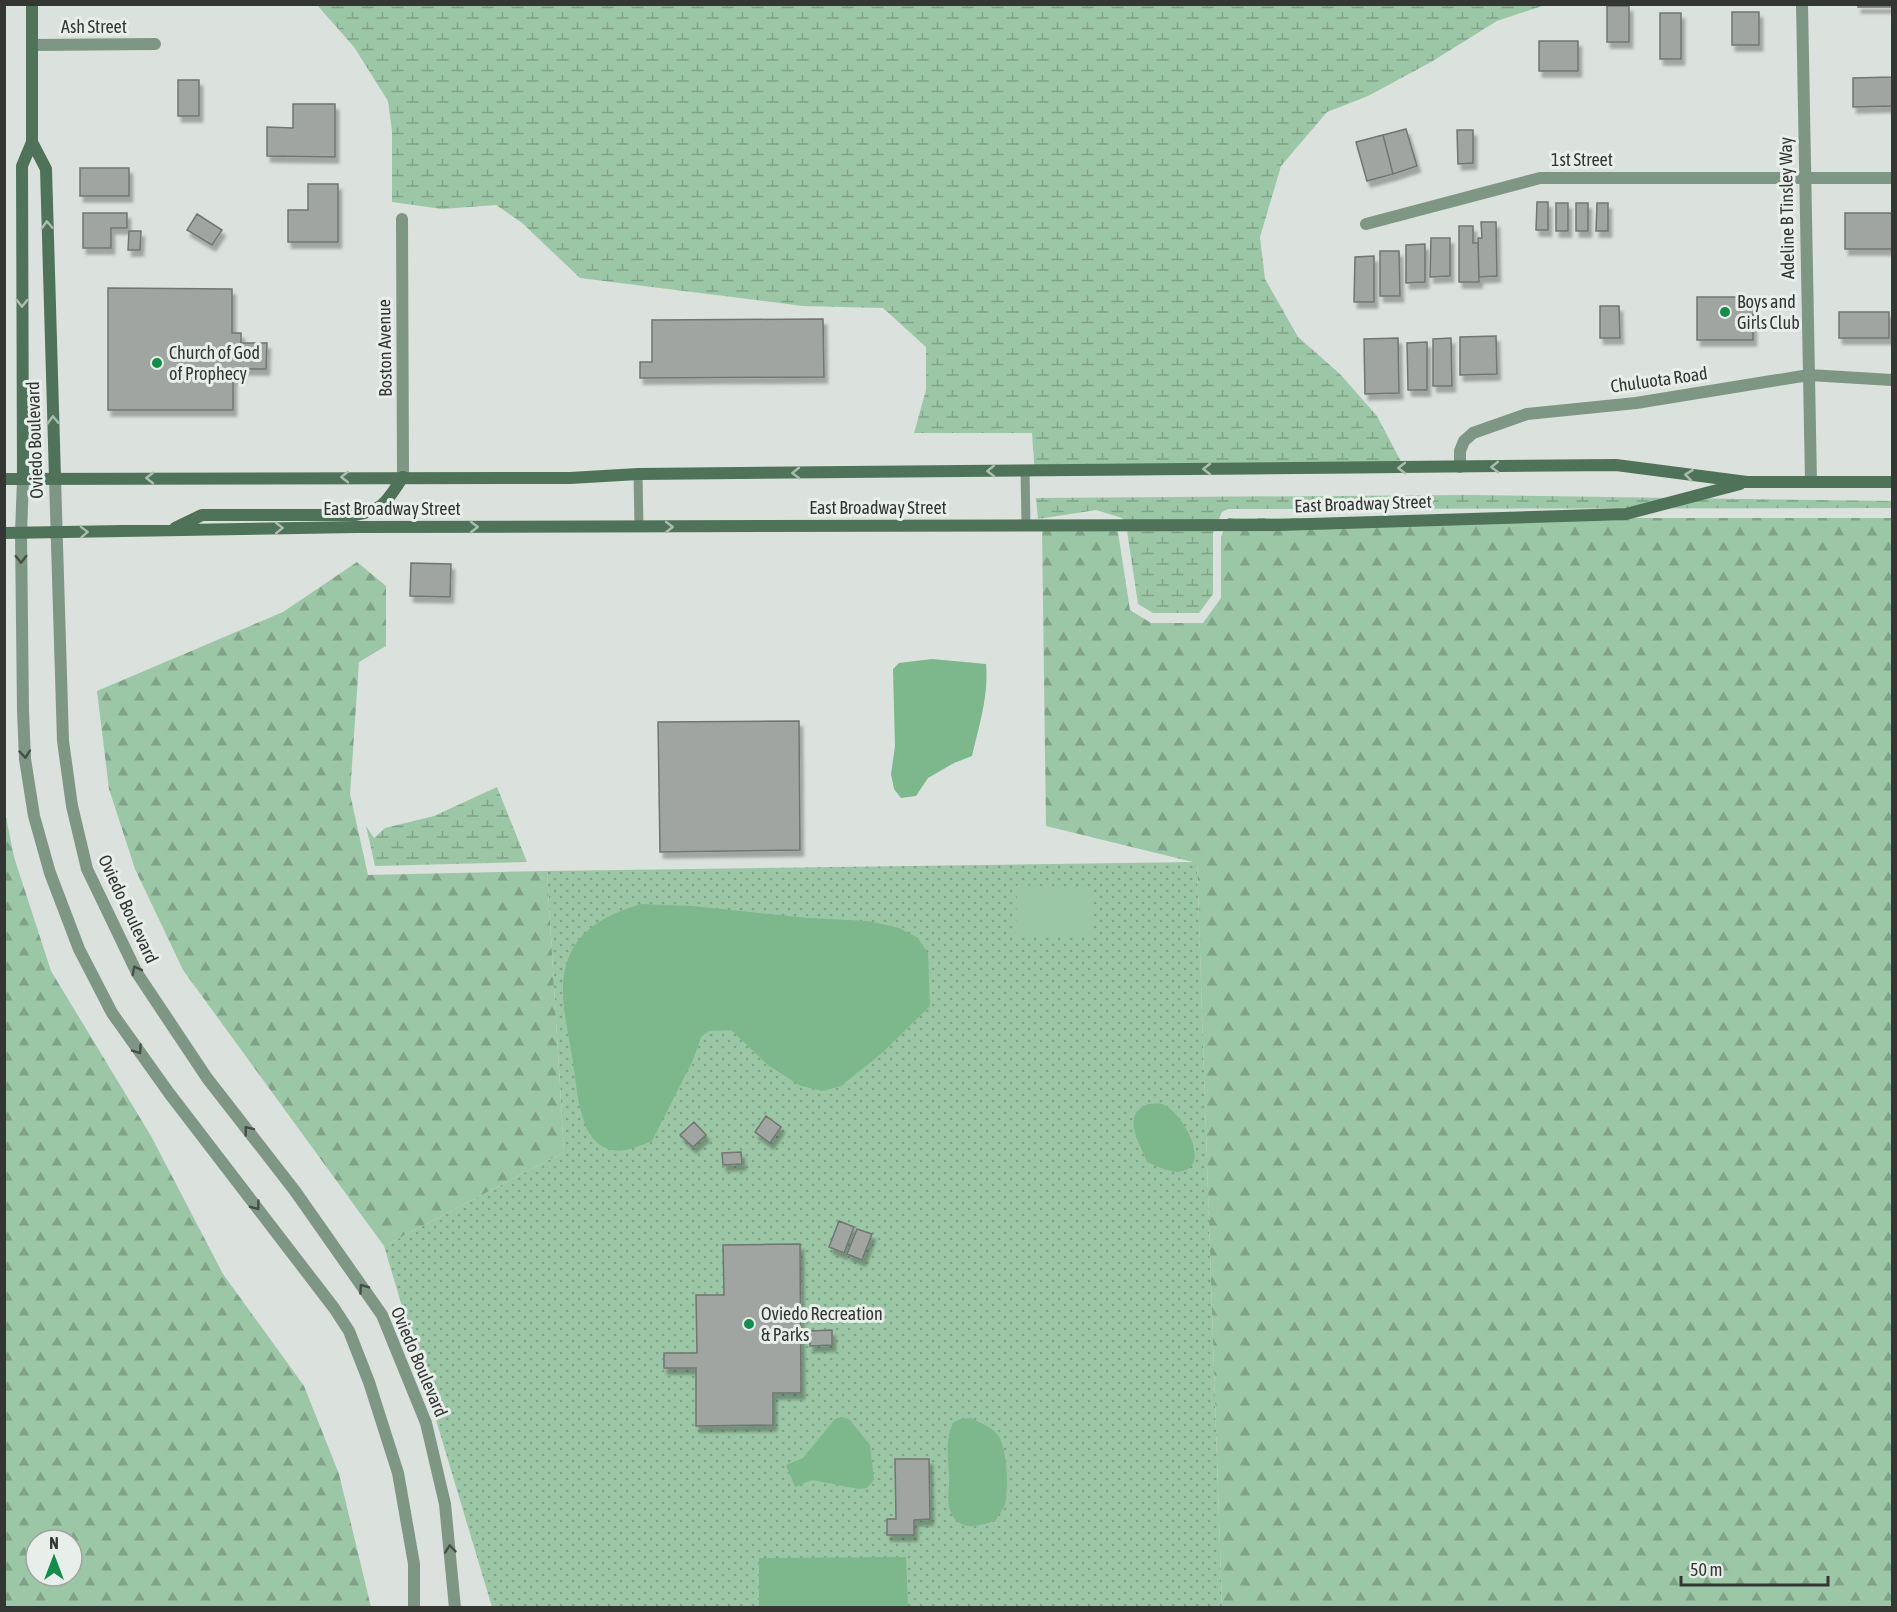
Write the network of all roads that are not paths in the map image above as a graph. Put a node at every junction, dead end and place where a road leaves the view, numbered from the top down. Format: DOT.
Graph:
graph roads {
  1 [pos="32,4"];
  2 [pos="1802,4"];
  3 [pos="155,44"];
  4 [pos="33,45"];
  5 [pos="32,142"];
  6 [pos="1804,178"];
  7 [pos="1893,178"];
  8 [pos="402,219"];
  9 [pos="1366,224"];
  10 [pos="1809,375"];
  11 [pos="1893,380"];
  12 [pos="1460,467"];
  13 [pos="1025,470"];
  14 [pos="638,474"];
  15 [pos="403,477"];
  16 [pos="55,478"];
  17 [pos="4,479"];
  18 [pos="23,479"];
  19 [pos="1747,482"];
  20 [pos="1811,482"];
  21 [pos="1893,482"];
  22 [pos="1026,525"];
  23 [pos="639,526"];
  24 [pos="172,529"];
  25 [pos="4,532"];
  26 [pos="55,532"];
  27 [pos="21,533"];
  28 [pos="414,1608"];
  29 [pos="455,1608"];
  1 -- 4 [label="main road, Oviedo Boulevard"];
  2 -- 6 [label="street, Adeline B Tinsley Way"];
  3 -- 4 [label="street, Ash Street"];
  4 -- 5 [label="main road, Oviedo Boulevard"];
  16 -- 5 [label="main road, Oviedo Boulevard, one-way"];
  5 -- 18 [label="main road, Oviedo Boulevard, one-way"];
  6 -- 7 [label="street, 1st Street"];
  6 -- 9 [label="street, 1st Street"];
  6 -- 10 [label="street, Adeline B Tinsley Way"];
  8 -- 15 [label="street, Boston Avenue"];
  10 -- 11 [label="street, Chuluota Road"];
  10 -- 12 [label="street, Chuluota Road"];
  10 -- 20 [label="street, Adeline B Tinsley Way"];
  12 -- 13 [label="main road, East Broadway Street, one-way"];
  19 -- 12 [label="main road, East Broadway Street, one-way"];
  13 -- 14 [label="main road, East Broadway Street, one-way"];
  13 -- 22 [label="lane"];
  14 -- 15 [label="main road, East Broadway Street"];
  14 -- 23 [label="lane"];
  15 -- 16 [label="main road, East Broadway Street, one-way"];
  15 -- 24 [label="main road"];
  16 -- 18 [label="main road, East Broadway Street"];
  16 -- 26 [label="street, Oviedo Boulevard"];
  17 -- 18 [label="main road, East Broadway Street"];
  18 -- 27 [label="street, Oviedo Boulevard"];
  19 -- 20 [label="main road, East Broadway Street"];
  19 -- 22 [label="main road, East Broadway Street"];
  20 -- 21 [label="main road, East Broadway Street"];
  23 -- 22 [label="main road, East Broadway Street, one-way"];
  24 -- 23 [label="main road, East Broadway Street, one-way"];
  26 -- 24 [label="main road, East Broadway Street, one-way"];
  25 -- 27 [label="main road, East Broadway Street"];
  26 -- 27 [label="main road, East Broadway Street"];
  29 -- 26 [label="street, Oviedo Boulevard, one-way"];
  27 -- 28 [label="street, Oviedo Boulevard, one-way"];
}
